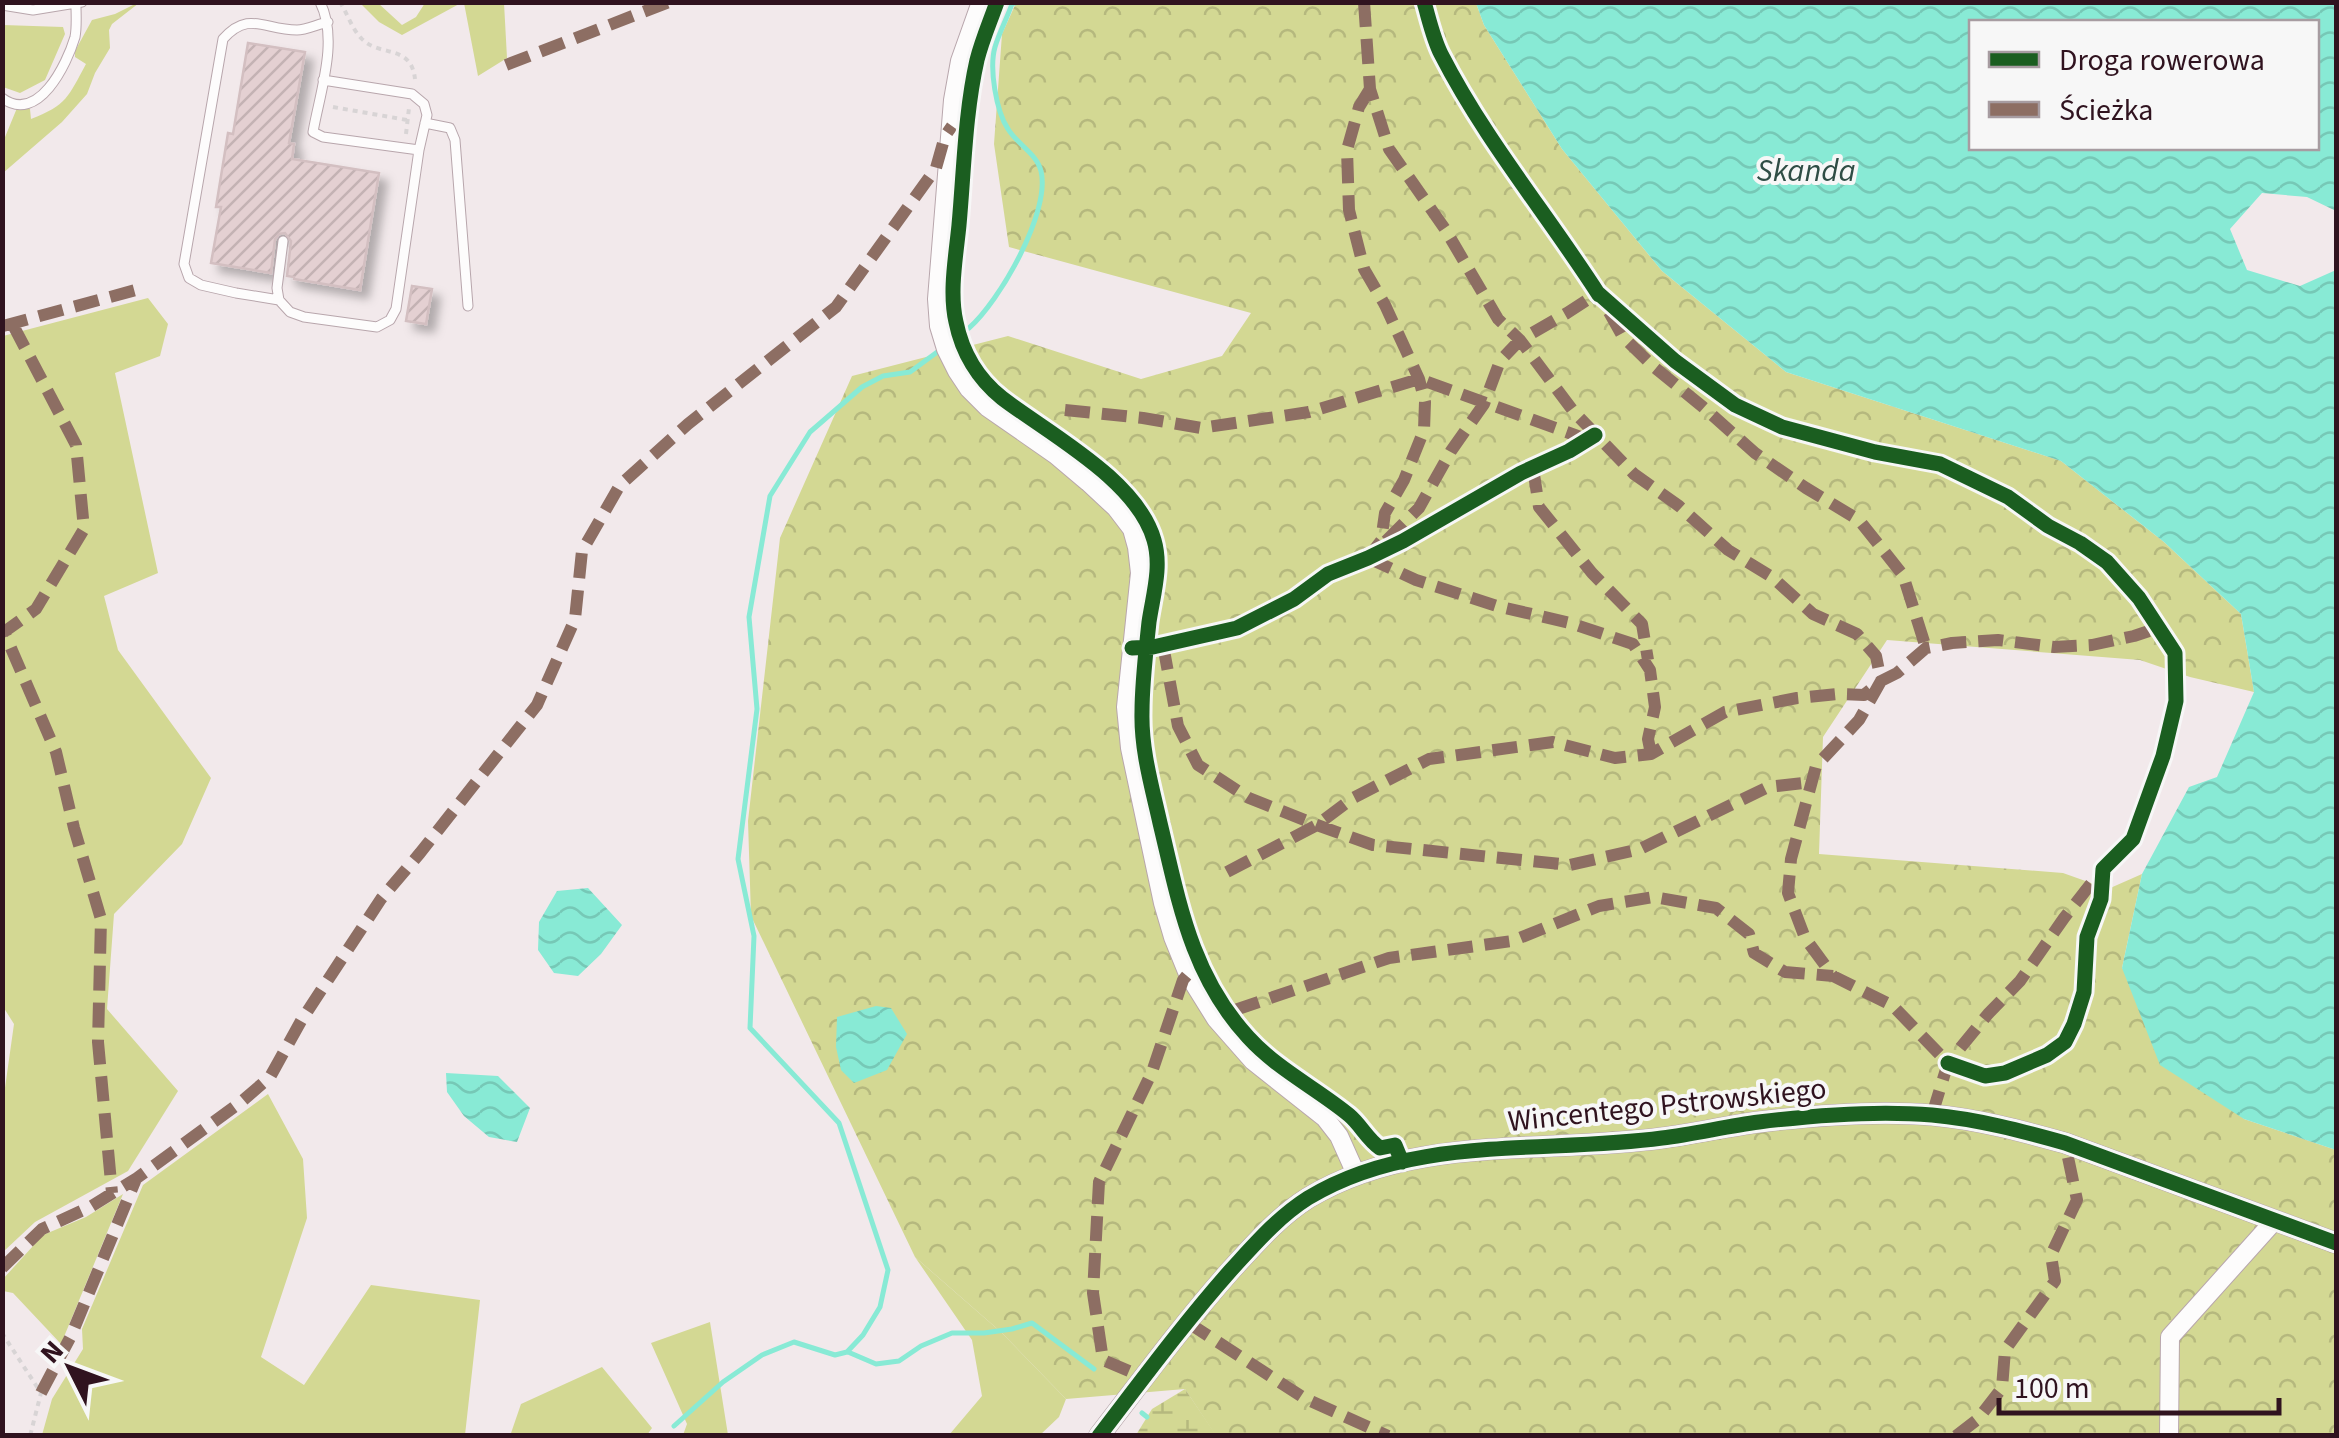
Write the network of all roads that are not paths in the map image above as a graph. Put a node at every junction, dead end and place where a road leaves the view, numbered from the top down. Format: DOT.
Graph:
graph roads {
  1 [pos="320,2"];
  2 [pos="981,2"];
  3 [pos="79,4"];
  4 [pos="2,5"];
  5 [pos="328,22"];
  6 [pos="322,80"];
  7 [pos="2,98"];
  8 [pos="425,123"];
  9 [pos="419,150"];
  10 [pos="283,240"];
  11 [pos="280,300"];
  12 [pos="468,306"];
  13 [pos="1356,1174"];
  14 [pos="2275,1220"];
  15 [pos="2336,1243"];
  16 [pos="1099,1436"];
  17 [pos="2169,1436"];
  1 -- 5 [label="lane"];
  2 -- 13 [label="street"];
  3 -- 4 [label="lane"];
  3 -- 7 [label="lane"];
  5 -- 6 [label="lane"];
  5 -- 11 [label="lane"];
  6 -- 8 [label="lane"];
  6 -- 9 [label="lane"];
  8 -- 9 [label="lane"];
  8 -- 12 [label="lane"];
  9 -- 11 [label="lane"];
  10 -- 11 [label="lane"];
  13 -- 14 [label="street, Wincentego Pstrowskiego"];
  13 -- 16 [label="street, Wincentego Pstrowskiego"];
  14 -- 15 [label="street, Wincentego Pstrowskiego"];
  14 -- 17 [label="street"];
}
